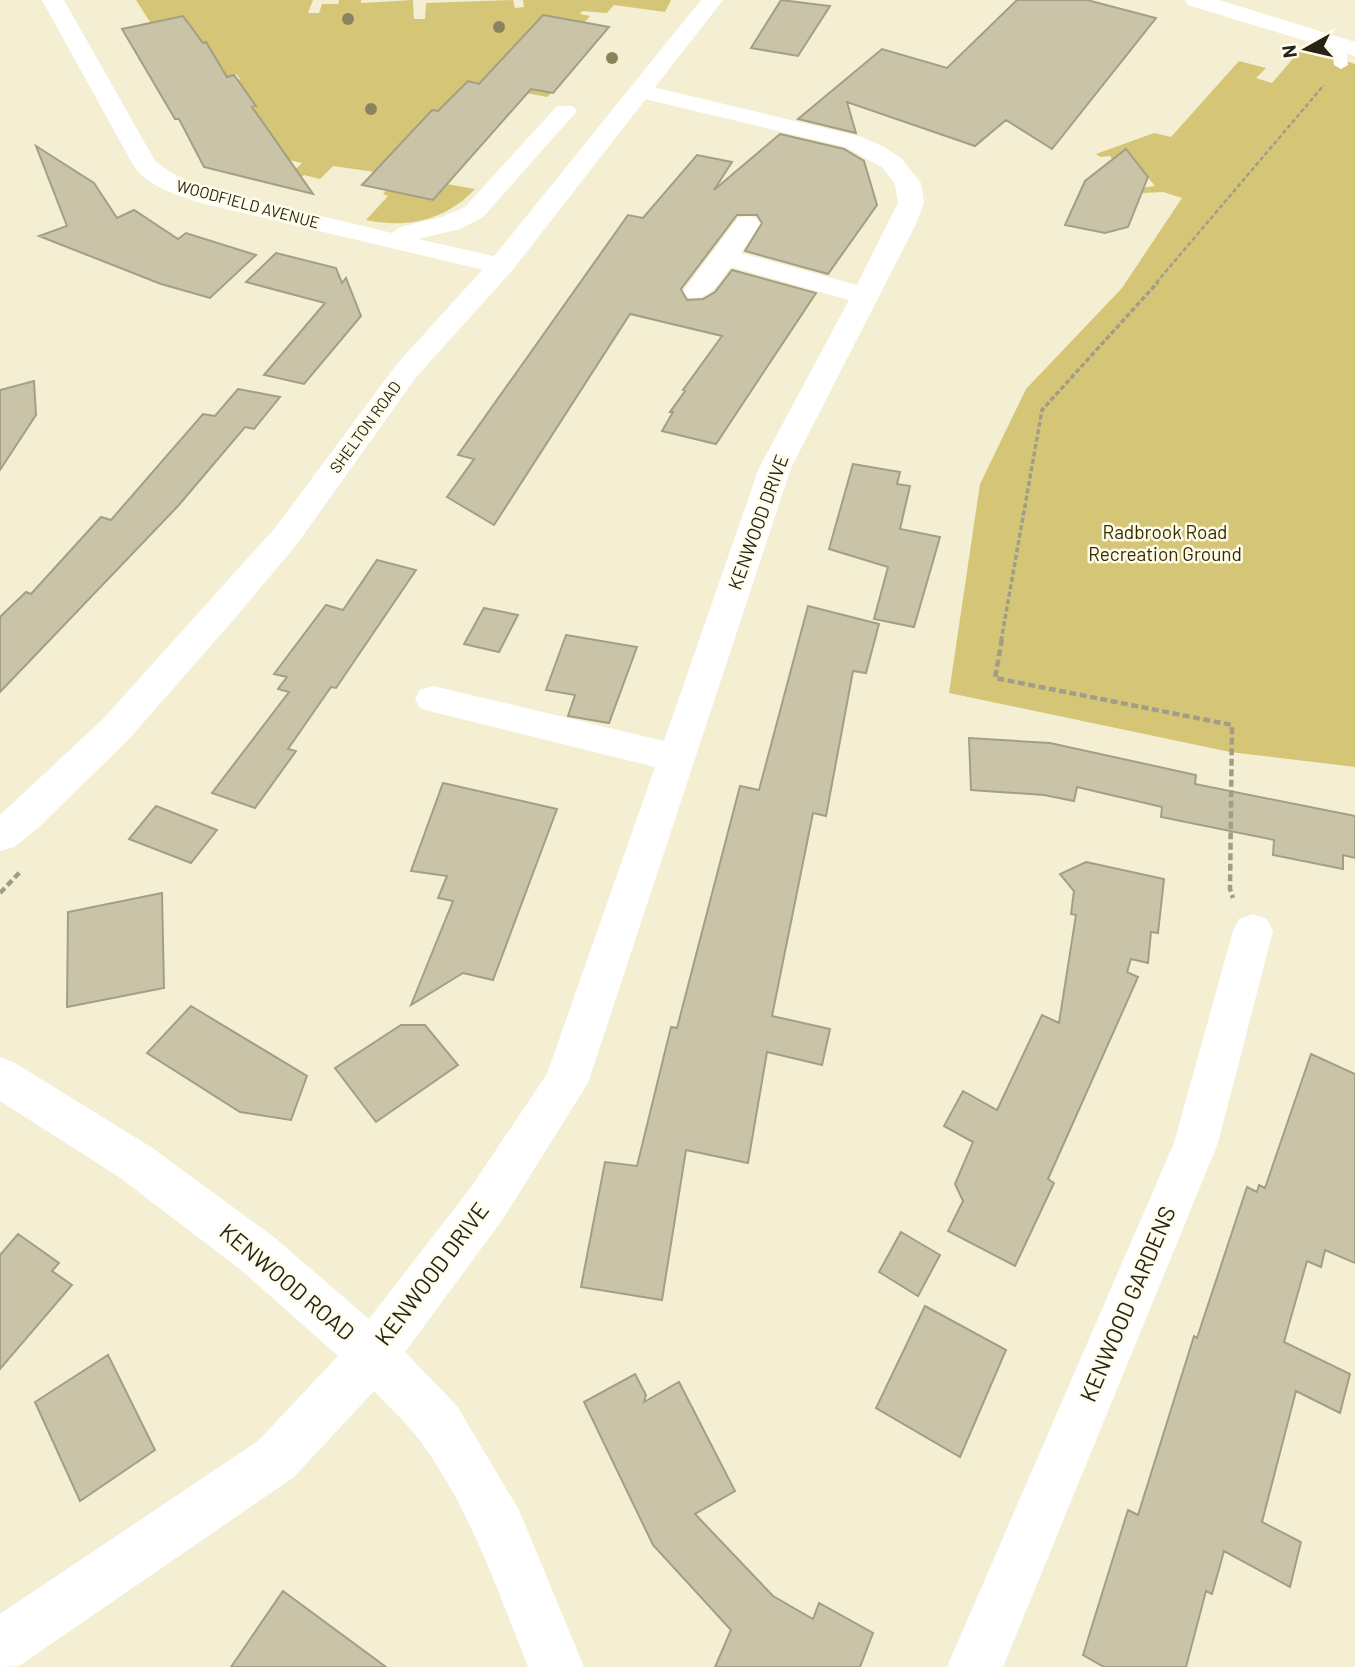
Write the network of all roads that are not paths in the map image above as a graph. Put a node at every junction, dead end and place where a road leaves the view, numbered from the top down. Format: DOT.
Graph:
graph roads {
  1 [pos="53,0"];
  2 [pos="712,0"];
  3 [pos="1196,0"];
  4 [pos="1345,53"];
  5 [pos="640,92"];
  6 [pos="565,111"];
  7 [pos="747,224"];
  8 [pos="396,243"];
  9 [pos="725,257"];
  10 [pos="501,266"];
  11 [pos="697,291"];
  12 [pos="863,295"];
  13 [pos="433,699"];
  14 [pos="676,758"];
  15 [pos="0,836"];
  16 [pos="1244,918"];
  17 [pos="0,1077"];
  18 [pos="372,1353"];
  19 [pos="0,1647"];
  20 [pos="556,1667"];
  21 [pos="975,1667"];
  1 -- 8 [label="street, WOODFIELD AVENUE"];
  2 -- 5 [label="street, SHELTON ROAD"];
  3 -- 4 [label="street"];
  5 -- 10 [label="street, SHELTON ROAD"];
  5 -- 12 [label="street, KENWOOD DRIVE"];
  6 -- 8 [label="street"];
  7 -- 9 [label="street"];
  8 -- 10 [label="street, WOODFIELD AVENUE"];
  9 -- 11 [label="street"];
  9 -- 12 [label="street"];
  10 -- 15 [label="street, SHELTON ROAD"];
  12 -- 14 [label="street, KENWOOD DRIVE"];
  13 -- 14 [label="street"];
  14 -- 18 [label="street, KENWOOD DRIVE"];
  16 -- 21 [label="street, KENWOOD GARDENS"];
  17 -- 18 [label="street, KENWOOD ROAD"];
  18 -- 19 [label="street, KENWOOD DRIVE"];
  18 -- 20 [label="street, KENWOOD ROAD"];
}
